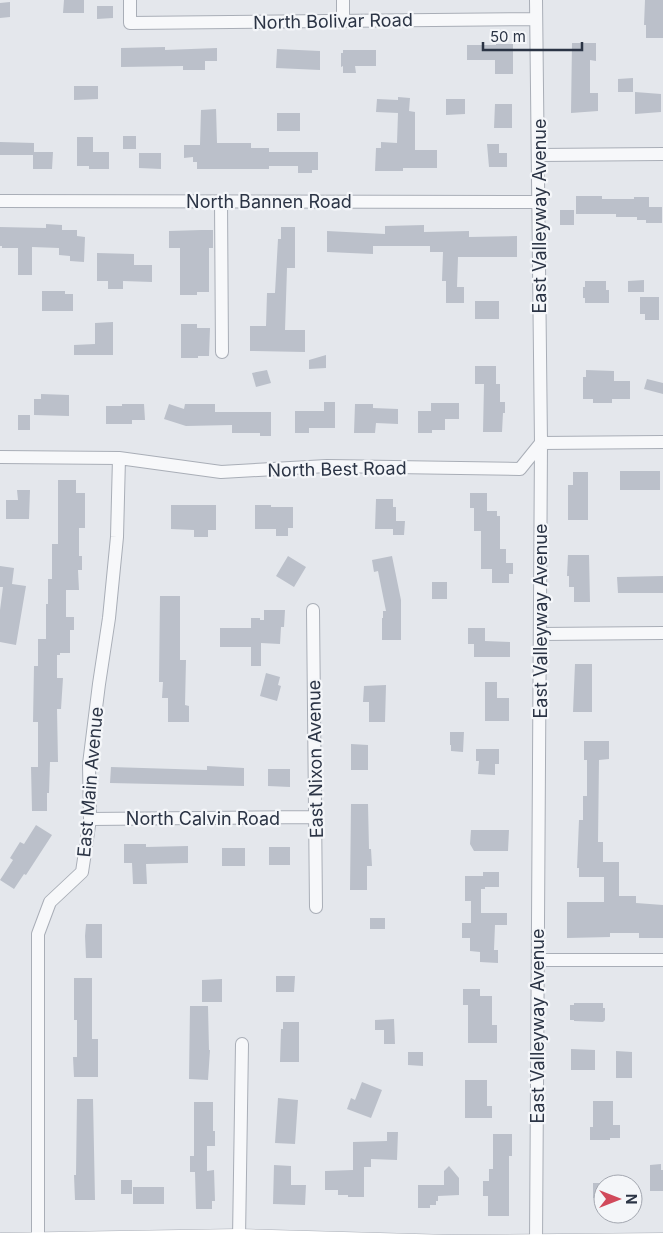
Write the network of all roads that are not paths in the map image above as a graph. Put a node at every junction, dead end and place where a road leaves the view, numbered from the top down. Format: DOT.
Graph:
graph roads {
  1 [pos="130,0"];
  2 [pos="343,0"];
  3 [pos="536,0"];
  4 [pos="536,19"];
  5 [pos="343,21"];
  6 [pos="663,154"];
  7 [pos="539,155"];
  8 [pos="0,201"];
  9 [pos="221,201"];
  10 [pos="538,202"];
  11 [pos="222,352"];
  12 [pos="542,442"];
  13 [pos="663,442"];
  14 [pos="0,457"];
  15 [pos="119,458"];
  16 [pos="313,610"];
  17 [pos="663,633"];
  18 [pos="540,634"];
  19 [pos="316,817"];
  20 [pos="90,819"];
  21 [pos="316,907"];
  22 [pos="538,960"];
  23 [pos="663,960"];
  24 [pos="242,1044"];
  25 [pos="239,1238"];
  26 [pos="0,1242"];
  27 [pos="38,1242"];
  28 [pos="536,1242"];
  29 [pos="663,1242"];
  30 [pos="452,1244"];
  1 -- 5 [label="street, North Bolivar Road"];
  2 -- 5 [label="street"];
  3 -- 4 [label="street, East Valleyway Avenue"];
  4 -- 5 [label="street, North Bolivar Road"];
  4 -- 7 [label="street, East Valleyway Avenue"];
  6 -- 7 [label="street"];
  7 -- 10 [label="street, East Valleyway Avenue"];
  8 -- 9 [label="street, North Bannen Road"];
  9 -- 10 [label="street, North Bannen Road"];
  9 -- 11 [label="street"];
  10 -- 12 [label="street, East Valleyway Avenue"];
  12 -- 13 [label="street"];
  12 -- 15 [label="street, North Best Road"];
  12 -- 18 [label="street, East Valleyway Avenue"];
  14 -- 15 [label="street, North Best Road"];
  15 -- 20 [label="street, East Main Avenue"];
  16 -- 19 [label="street, East Nixon Avenue"];
  17 -- 18 [label="street"];
  18 -- 22 [label="street, East Valleyway Avenue"];
  19 -- 20 [label="street, North Calvin Road"];
  19 -- 21 [label="street, East Nixon Avenue"];
  20 -- 27 [label="street, East Main Avenue"];
  22 -- 23 [label="street"];
  22 -- 28 [label="street, East Valleyway Avenue"];
  24 -- 25 [label="street"];
  25 -- 27 [label="street"];
  25 -- 30 [label="street"];
  26 -- 27 [label="street"];
  28 -- 29 [label="street"];
  28 -- 30 [label="street"];
}
